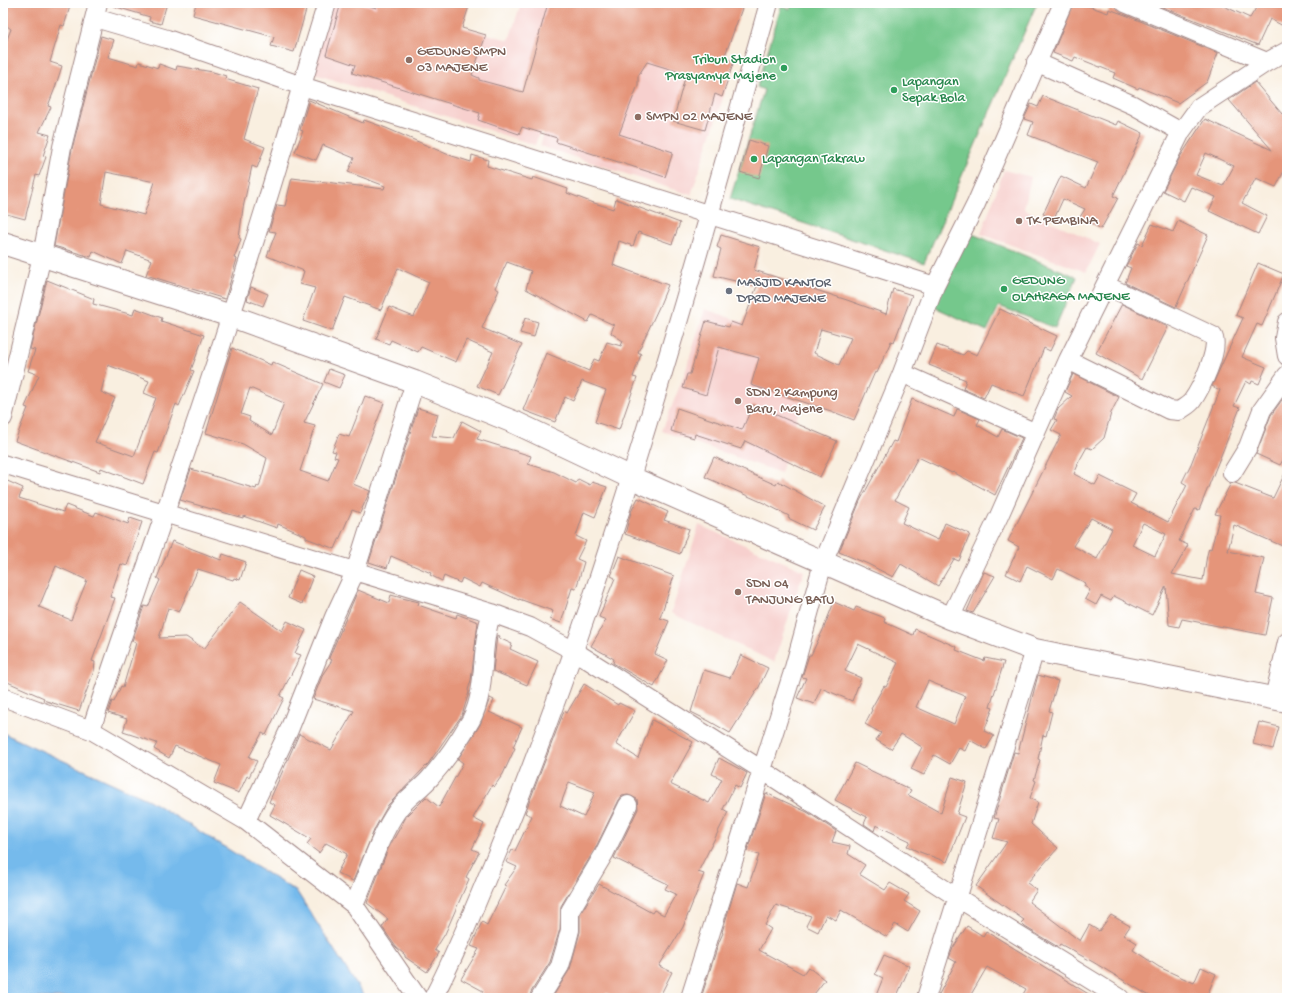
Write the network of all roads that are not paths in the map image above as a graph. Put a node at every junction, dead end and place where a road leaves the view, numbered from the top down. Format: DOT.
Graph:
graph roads {
  1 [pos="327,3"];
  2 [pos="769,3"];
  3 [pos="1063,3"];
  4 [pos="1125,3"];
  5 [pos="96,10"];
  6 [pos="1287,51"];
  7 [pos="1036,62"];
  8 [pos="1267,62"];
  9 [pos="302,86"];
  10 [pos="1181,132"];
  11 [pos="710,214"];
  12 [pos="3,243"];
  13 [pos="42,256"];
  14 [pos="1105,285"];
  15 [pos="935,286"];
  16 [pos="231,316"];
  17 [pos="1287,322"];
  18 [pos="1287,356"];
  19 [pos="1068,360"];
  20 [pos="902,373"];
  21 [pos="1287,375"];
  22 [pos="415,382"];
  23 [pos="3,418"];
  24 [pos="1036,433"];
  25 [pos="3,464"];
  26 [pos="1232,472"];
  27 [pos="632,478"];
  28 [pos="166,513"];
  29 [pos="823,562"];
  30 [pos="355,572"];
  31 [pos="492,613"];
  32 [pos="950,618"];
  33 [pos="1287,642"];
  34 [pos="1035,650"];
  35 [pos="574,651"];
  36 [pos="3,698"];
  37 [pos="1281,700"];
  38 [pos="91,730"];
  39 [pos="762,770"];
  40 [pos="628,805"];
  41 [pos="246,822"];
  42 [pos="958,898"];
  43 [pos="354,905"];
  44 [pos="418,998"];
  45 [pos="433,998"];
  46 [pos="540,998"];
  47 [pos="690,998"];
  48 [pos="926,998"];
  49 [pos="1120,998"];
  1 -- 9 [label="street"];
  2 -- 11 [label="street"];
  3 -- 7 [label="street"];
  4 -- 8 [label="street"];
  5 -- 9 [label="street"];
  5 -- 13 [label="street"];
  6 -- 8 [label="street"];
  7 -- 10 [label="street"];
  7 -- 15 [label="street"];
  8 -- 10 [label="street"];
  9 -- 11 [label="street"];
  9 -- 16 [label="street"];
  10 -- 14 [label="street"];
  11 -- 15 [label="street"];
  11 -- 27 [label="street"];
  12 -- 13 [label="highway"];
  13 -- 16 [label="highway"];
  13 -- 23 [label="street"];
  14 -- 19 [label="street"];
  14 -- 19 [label="street"];
  15 -- 20 [label="street"];
  16 -- 22 [label="highway"];
  16 -- 28 [label="street"];
  17 -- 18 [label="street"];
  19 -- 24 [label="street"];
  20 -- 24 [label="street"];
  20 -- 29 [label="street"];
  21 -- 26 [label="street"];
  22 -- 27 [label="highway"];
  22 -- 30 [label="street"];
  24 -- 32 [label="street"];
  25 -- 28 [label="street"];
  27 -- 29 [label="highway"];
  27 -- 35 [label="street"];
  28 -- 30 [label="street"];
  28 -- 38 [label="street"];
  29 -- 32 [label="highway"];
  29 -- 39 [label="street"];
  30 -- 31 [label="street"];
  30 -- 41 [label="street"];
  31 -- 35 [label="street"];
  31 -- 43 [label="street"];
  32 -- 34 [label="highway"];
  33 -- 37 [label="street"];
  34 -- 37 [label="highway"];
  34 -- 42 [label="street"];
  35 -- 39 [label="street"];
  35 -- 45 [label="street"];
  36 -- 38 [label="street"];
  38 -- 41 [label="street"];
  39 -- 42 [label="street"];
  39 -- 47 [label="street"];
  40 -- 46 [label="street"];
  41 -- 43 [label="street"];
  42 -- 48 [label="street"];
  42 -- 49 [label="street"];
  43 -- 44 [label="street"];
}
